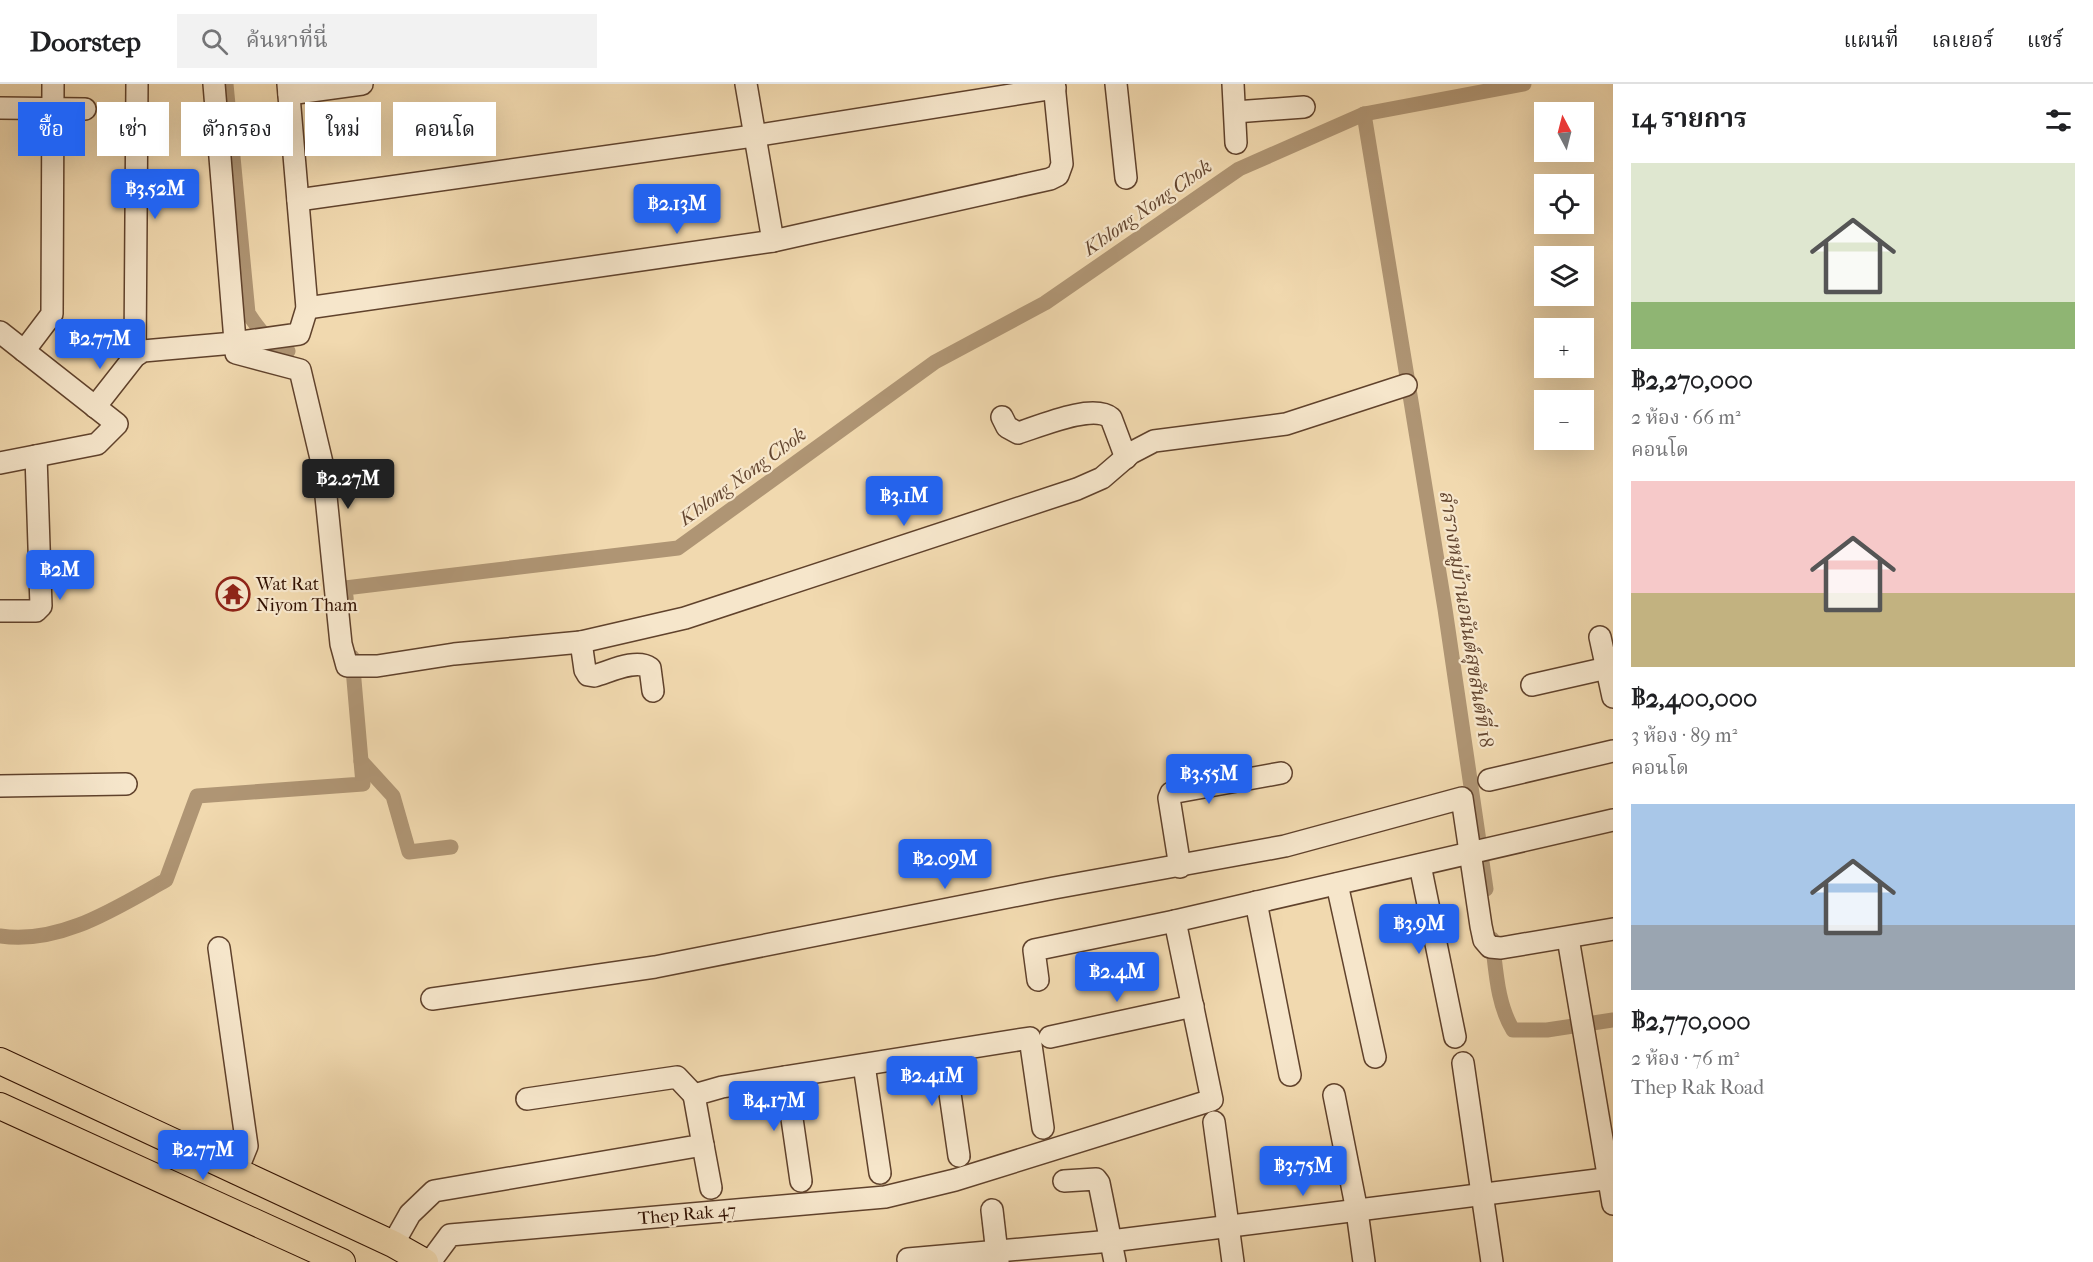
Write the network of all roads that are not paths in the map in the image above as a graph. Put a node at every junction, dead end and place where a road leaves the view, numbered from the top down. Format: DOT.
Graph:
graph roads {
  1 [pos="53,84"];
  2 [pos="137,84"];
  3 [pos="214,84"];
  4 [pos="362,84"];
  5 [pos="746,84"];
  6 [pos="1116,84"];
  7 [pos="1233,84"];
  8 [pos="1055,86"];
  9 [pos="289,89"];
  10 [pos="53,102"];
  11 [pos="1304,107"];
  12 [pos="0,108"];
  13 [pos="18,108"];
  14 [pos="1234,112"];
  15 [pos="753,136"];
  16 [pos="1236,143"];
  17 [pos="53,156"];
  18 [pos="1126,178"];
  19 [pos="298,201"];
  20 [pos="773,242"];
  21 [pos="307,308"];
  22 [pos="0,332"];
  23 [pos="237,343"];
  24 [pos="24,351"];
  25 [pos="135,356"];
  26 [pos="1406,385"];
  27 [pos="95,407"];
  28 [pos="1002,417"];
  29 [pos="36,456"];
  30 [pos="1126,458"];
  31 [pos="0,463"];
  32 [pos="0,611"];
  33 [pos="1600,637"];
  34 [pos="581,642"];
  35 [pos="1607,668"];
  36 [pos="1532,685"];
  37 [pos="653,691"];
  38 [pos="1613,697"];
  39 [pos="1613,751"];
  40 [pos="1281,772"];
  41 [pos="1489,780"];
  42 [pos="126,784"];
  43 [pos="0,786"];
  44 [pos="1613,820"];
  45 [pos="1478,852"];
  46 [pos="1420,865"];
  47 [pos="1180,867"];
  48 [pos="1337,884"];
  49 [pos="1256,902"];
  50 [pos="1175,921"];
  51 [pos="1613,929"];
  52 [pos="1569,938"];
  53 [pos="219,948"];
  54 [pos="1038,980"];
  55 [pos="432,999"];
  56 [pos="1193,1006"];
  57 [pos="1050,1037"];
  58 [pos="1455,1037"];
  59 [pos="944,1052"];
  60 [pos="1375,1058"];
  61 [pos="0,1061"];
  62 [pos="1463,1063"];
  63 [pos="864,1065"];
  64 [pos="1290,1075"];
  65 [pos="786,1077"];
  66 [pos="694,1095"];
  67 [pos="1334,1095"];
  68 [pos="527,1099"];
  69 [pos="0,1106"];
  70 [pos="1214,1122"];
  71 [pos="1043,1128"];
  72 [pos="703,1145"];
  73 [pos="959,1156"];
  74 [pos="236,1173"];
  75 [pos="880,1173"];
  76 [pos="1611,1178"];
  77 [pos="801,1181"];
  78 [pos="1064,1181"];
  79 [pos="711,1188"];
  80 [pos="1482,1195"];
  81 [pos="1613,1204"];
  82 [pos="992,1210"];
  83 [pos="1357,1211"];
  84 [pos="1228,1225"];
  85 [pos="1111,1241"];
  86 [pos="393,1244"];
  87 [pos="998,1256"];
  88 [pos="329,1259"];
  89 [pos="908,1259"];
  90 [pos="425,1262"];
  91 [pos="430,1262"];
  92 [pos="1115,1262"];
  93 [pos="1233,1262"];
  94 [pos="1364,1262"];
  95 [pos="1492,1262"];
  1 -- 10 [label="street"];
  2 -- 25 [label="street"];
  3 -- 23 [label="street"];
  4 -- 9 [label="street"];
  5 -- 15 [label="street"];
  6 -- 18 [label="street"];
  7 -- 14 [label="street"];
  8 -- 15 [label="street"];
  8 -- 20 [label="street"];
  9 -- 19 [label="street"];
  11 -- 14 [label="street"];
  12 -- 13 [label="street"];
  14 -- 16 [label="street"];
  15 -- 19 [label="street"];
  15 -- 20 [label="street"];
  17 -- 24 [label="street"];
  19 -- 21 [label="street"];
  20 -- 21 [label="street"];
  21 -- 23 [label="street"];
  22 -- 24 [label="street"];
  23 -- 25 [label="street"];
  23 -- 34 [label="street"];
  24 -- 27 [label="street"];
  25 -- 27 [label="street"];
  26 -- 30 [label="street"];
  27 -- 29 [label="street"];
  28 -- 30 [label="street"];
  29 -- 31 [label="street"];
  29 -- 32 [label="street"];
  30 -- 34 [label="street"];
  33 -- 35 [label="street"];
  34 -- 37 [label="street"];
  35 -- 36 [label="street"];
  35 -- 38 [label="street"];
  39 -- 41 [label="street"];
  40 -- 47 [label="street"];
  42 -- 43 [label="street"];
  44 -- 45 [label="street"];
  45 -- 46 [label="street"];
  45 -- 47 [label="street"];
  45 -- 52 [label="street"];
  46 -- 48 [label="street"];
  46 -- 58 [label="street"];
  47 -- 55 [label="street"];
  48 -- 49 [label="street"];
  48 -- 60 [label="street"];
  49 -- 50 [label="street"];
  49 -- 64 [label="street"];
  50 -- 54 [label="street"];
  50 -- 56 [label="street"];
  51 -- 52 [label="street"];
  52 -- 76 [label="street"];
  53 -- 74 [label="street"];
  56 -- 57 [label="street"];
  56 -- 91 [label="street, Thep Rak 47"];
  59 -- 63 [label="street"];
  59 -- 71 [label="street"];
  59 -- 73 [label="street"];
  61 -- 74 [label="main road"];
  62 -- 80 [label="street"];
  63 -- 65 [label="street"];
  63 -- 75 [label="street"];
  65 -- 66 [label="street"];
  65 -- 77 [label="street"];
  66 -- 68 [label="street"];
  66 -- 72 [label="street"];
  67 -- 83 [label="street"];
  69 -- 88 [label="main road"];
  70 -- 84 [label="street"];
  72 -- 79 [label="street"];
  72 -- 86 [label="street"];
  74 -- 86 [label="main road"];
  76 -- 80 [label="street"];
  76 -- 81 [label="street"];
  78 -- 85 [label="street"];
  80 -- 83 [label="street"];
  80 -- 95 [label="street"];
  82 -- 87 [label="street"];
  83 -- 84 [label="street"];
  83 -- 94 [label="street"];
  84 -- 85 [label="street"];
  84 -- 93 [label="street"];
  85 -- 87 [label="street"];
  85 -- 92 [label="street"];
  86 -- 90 [label="main road"];
  87 -- 89 [label="street"];
}
